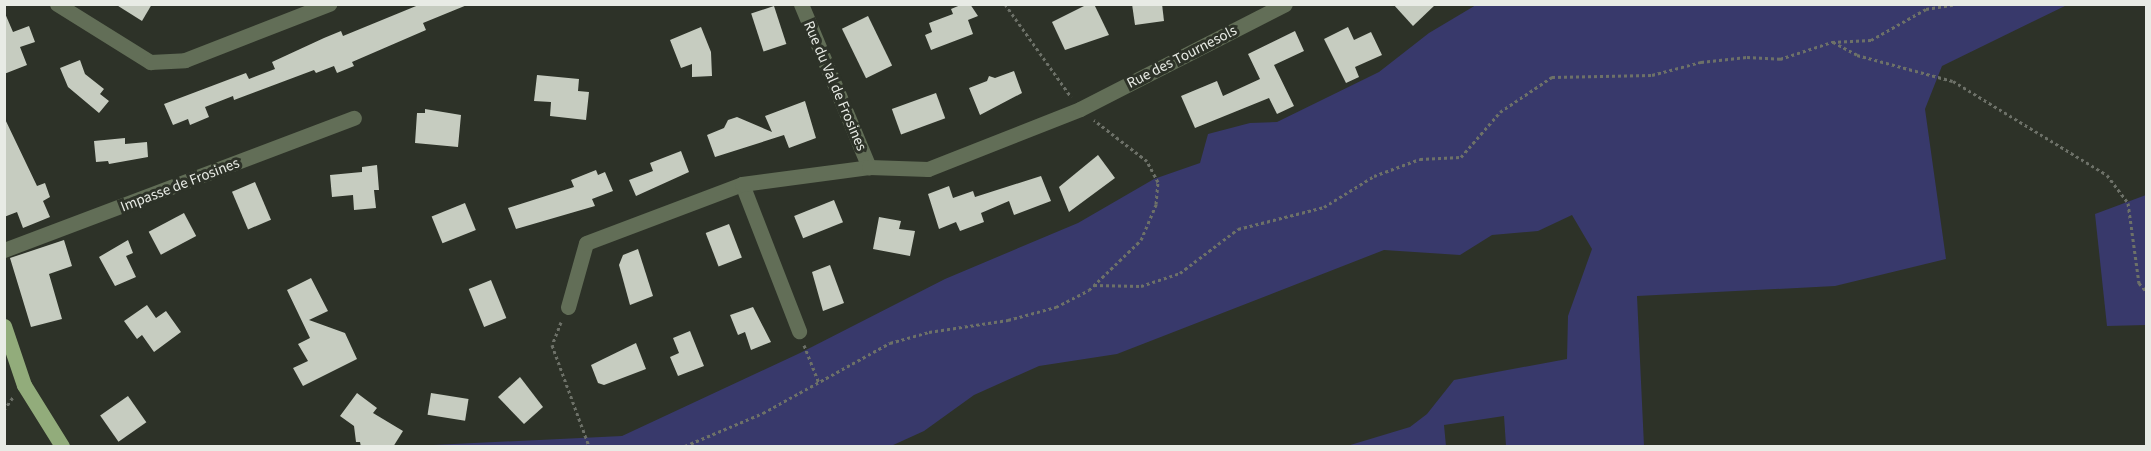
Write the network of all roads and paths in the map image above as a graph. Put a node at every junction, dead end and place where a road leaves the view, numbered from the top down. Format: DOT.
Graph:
graph roads {
  1 [pos="57,4"];
  2 [pos="329,4"];
  3 [pos="801,4"];
  4 [pos="1005,4"];
  5 [pos="1285,4"];
  6 [pos="1956,4"];
  7 [pos="1832,42"];
  8 [pos="1080,109"];
  9 [pos="354,118"];
  10 [pos="869,167"];
  11 [pos="742,184"];
  12 [pos="4,250"];
  13 [pos="1094,285"];
  14 [pos="2146,291"];
  15 [pos="568,307"];
  16 [pos="4,326"];
  17 [pos="799,331"];
  18 [pos="819,382"];
  19 [pos="62,447"];
  20 [pos="589,447"];
  21 [pos="685,447"];
  1 -- 2 [label="street"];
  3 -- 10 [label="street, Rue du Val de Frosines"];
  4 -- 8 [label="path"];
  5 -- 8 [label="street, Rue des Tournesols"];
  6 -- 7 [label="path"];
  7 -- 13 [label="path"];
  7 -- 14 [label="path"];
  8 -- 10 [label="street, Rue des Tournesols"];
  8 -- 13 [label="path"];
  9 -- 12 [label="street, Impasse de Frosines"];
  10 -- 11 [label="street, Rue des Tournesols"];
  11 -- 15 [label="street, Rue des Tournesols"];
  11 -- 17 [label="street"];
  13 -- 18 [label="path"];
  15 -- 20 [label="path"];
  16 -- 19 [label="main road"];
  17 -- 18 [label="path"];
  18 -- 21 [label="path"];
}
